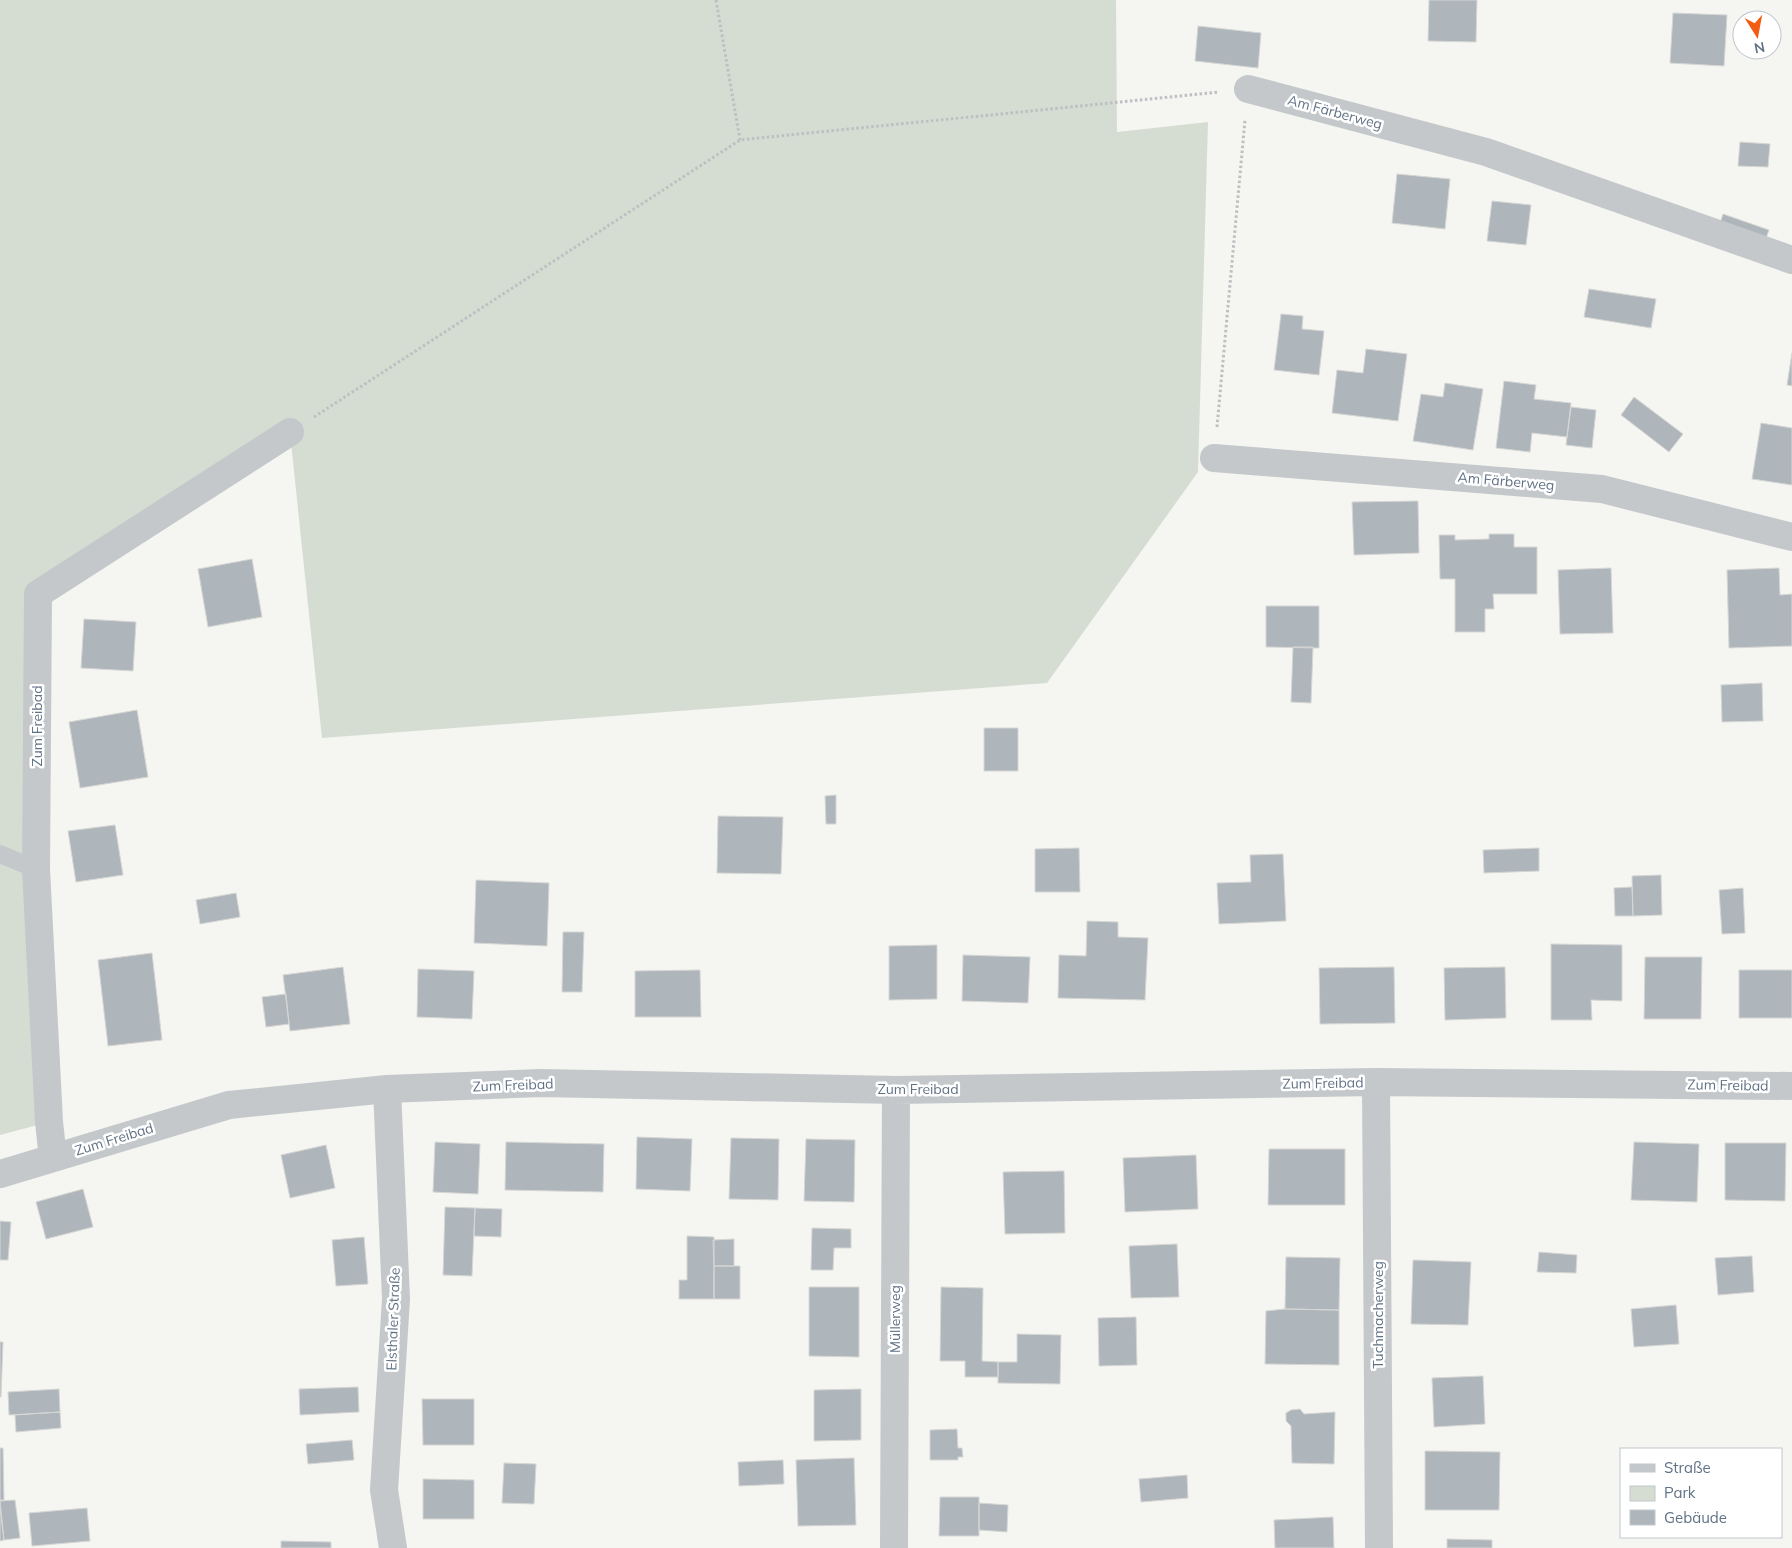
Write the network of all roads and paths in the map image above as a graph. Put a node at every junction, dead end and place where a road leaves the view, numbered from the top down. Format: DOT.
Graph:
graph roads {
  1 [pos="716,0"];
  2 [pos="1248,88"];
  3 [pos="740,140"];
  4 [pos="1792,260"];
  5 [pos="290,432"];
  6 [pos="1214,458"];
  7 [pos="1792,536"];
  8 [pos="0,854"];
  9 [pos="36,869"];
  10 [pos="1376,1082"];
  11 [pos="1792,1086"];
  12 [pos="387,1089"];
  13 [pos="896,1090"];
  14 [pos="52,1158"];
  15 [pos="0,1174"];
  16 [pos="393,1548"];
  17 [pos="894,1548"];
  18 [pos="1379,1548"];
  1 -- 3 [label="path"];
  2 -- 3 [label="path"];
  2 -- 4 [label="street, Am Färberweg"];
  2 -- 6 [label="path"];
  3 -- 5 [label="path"];
  5 -- 9 [label="street, Zum Freibad"];
  6 -- 7 [label="street, Am Färberweg"];
  8 -- 9 [label="lane"];
  9 -- 14 [label="street, Zum Freibad"];
  10 -- 11 [label="street, Zum Freibad"];
  10 -- 13 [label="street, Zum Freibad"];
  10 -- 18 [label="street, Tuchmacherweg"];
  12 -- 13 [label="street, Zum Freibad"];
  12 -- 14 [label="street, Zum Freibad"];
  12 -- 16 [label="street, Elsthaler Straße"];
  13 -- 17 [label="street, Müllerweg"];
  14 -- 15 [label="street, Zum Freibad"];
}
